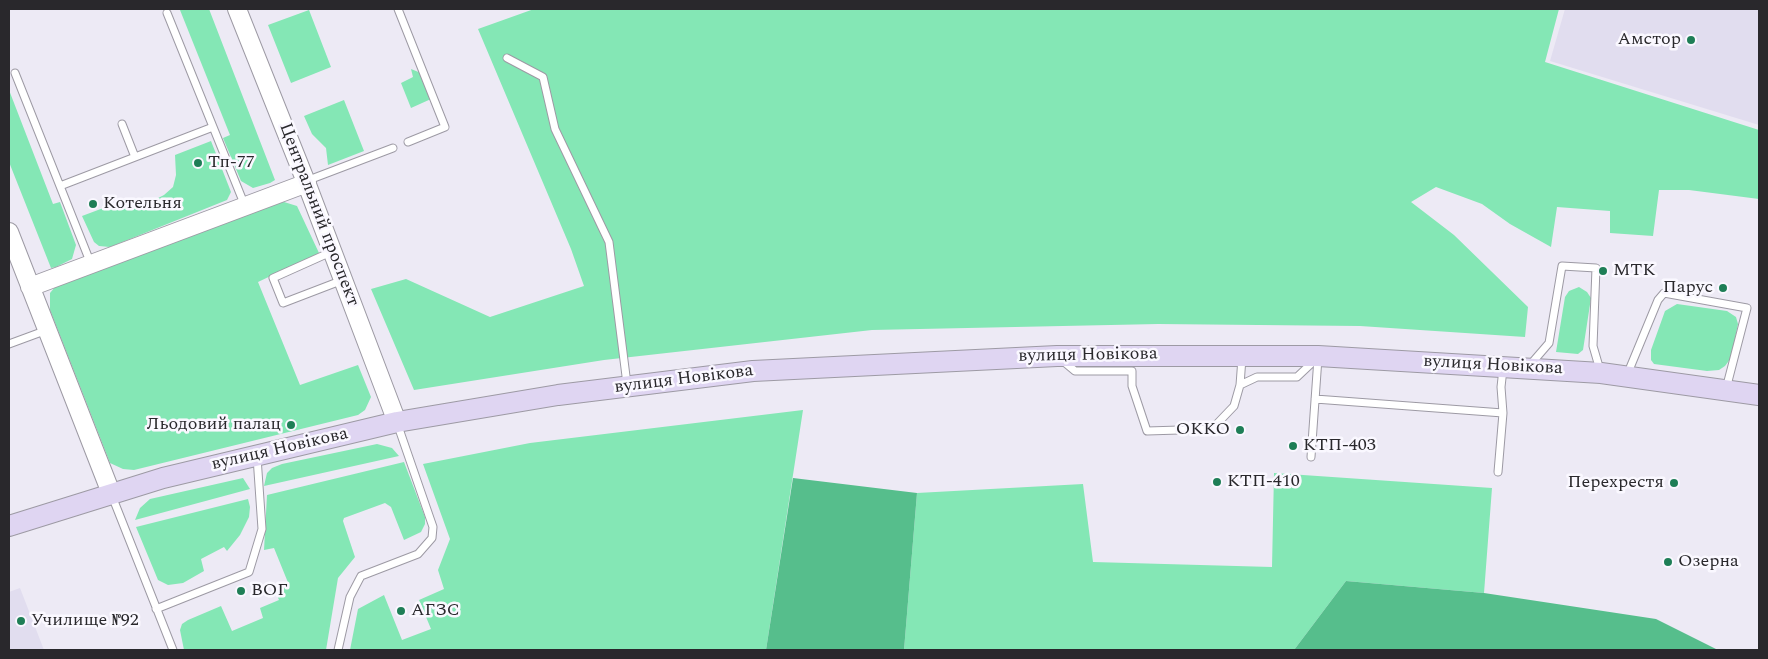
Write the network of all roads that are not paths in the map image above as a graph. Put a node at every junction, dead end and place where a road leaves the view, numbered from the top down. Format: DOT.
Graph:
graph roads {
  1 [pos="237,9"];
  2 [pos="398,9"];
  3 [pos="167,13"];
  4 [pos="507,58"];
  5 [pos="14,73"];
  6 [pos="122,124"];
  7 [pos="213,127"];
  8 [pos="408,142"];
  9 [pos="393,148"];
  10 [pos="135,157"];
  11 [pos="306,182"];
  12 [pos="60,186"];
  13 [pos="245,206"];
  14 [pos="9,232"];
  15 [pos="332,252"];
  16 [pos="91,264"];
  17 [pos="343,280"];
  18 [pos="30,287"];
  19 [pos="47,330"];
  20 [pos="9,344"];
  21 [pos="1242,355"];
  22 [pos="1318,356"];
  23 [pos="1133,363"];
  24 [pos="1503,366"];
  25 [pos="1527,368"];
  26 [pos="1601,373"];
  27 [pos="1627,376"];
  28 [pos="1240,385"];
  29 [pos="627,386"];
  30 [pos="1726,390"];
  31 [pos="1759,395"];
  32 [pos="1315,399"];
  33 [pos="1503,413"];
  34 [pos="396,422"];
  35 [pos="257,455"];
  36 [pos="1311,457"];
  37 [pos="1498,472"];
  38 [pos="111,493"];
  39 [pos="9,526"];
  40 [pos="156,609"];
  41 [pos="173,650"];
  42 [pos="338,650"];
  1 -- 11 [label="street, Центральний проспект"];
  2 -- 8 [label="lane"];
  3 -- 7 [label="lane"];
  4 -- 29 [label="lane"];
  5 -- 12 [label="lane"];
  6 -- 10 [label="lane"];
  7 -- 10 [label="lane"];
  7 -- 13 [label="lane"];
  9 -- 11 [label="lane"];
  10 -- 12 [label="lane"];
  11 -- 13 [label="street"];
  11 -- 15 [label="street, Центральний проспект"];
  12 -- 16 [label="lane"];
  13 -- 16 [label="street"];
  14 -- 18 [label="street"];
  15 -- 17 [label="street, Центральний проспект"];
  15 -- 17 [label="lane"];
  16 -- 18 [label="street"];
  17 -- 34 [label="street, Центральний проспект"];
  18 -- 19 [label="street"];
  19 -- 20 [label="lane"];
  19 -- 38 [label="street"];
  21 -- 22 [label="main road, вулиця Новікова"];
  21 -- 23 [label="main road, вулиця Новікова"];
  21 -- 28 [label="lane"];
  22 -- 24 [label="main road, вулиця Новікова"];
  22 -- 28 [label="lane"];
  22 -- 32 [label="lane"];
  23 -- 28 [label="lane"];
  23 -- 29 [label="main road, вулиця Новікова"];
  24 -- 25 [label="main road, вулиця Новікова"];
  24 -- 33 [label="lane"];
  25 -- 26 [label="main road, вулиця Новікова"];
  25 -- 26 [label="lane"];
  26 -- 27 [label="main road, вулиця Новікова"];
  27 -- 30 [label="main road, вулиця Новікова"];
  27 -- 30 [label="lane"];
  29 -- 34 [label="main road, вулиця Новікова"];
  30 -- 31 [label="main road, вулиця Новікова"];
  32 -- 33 [label="lane"];
  32 -- 36 [label="lane"];
  33 -- 37 [label="lane"];
  34 -- 35 [label="main road, вулиця Новікова"];
  34 -- 42 [label="lane"];
  35 -- 38 [label="main road, вулиця Новікова"];
  35 -- 40 [label="lane"];
  38 -- 39 [label="main road"];
  38 -- 40 [label="lane"];
  40 -- 41 [label="lane"];
}
